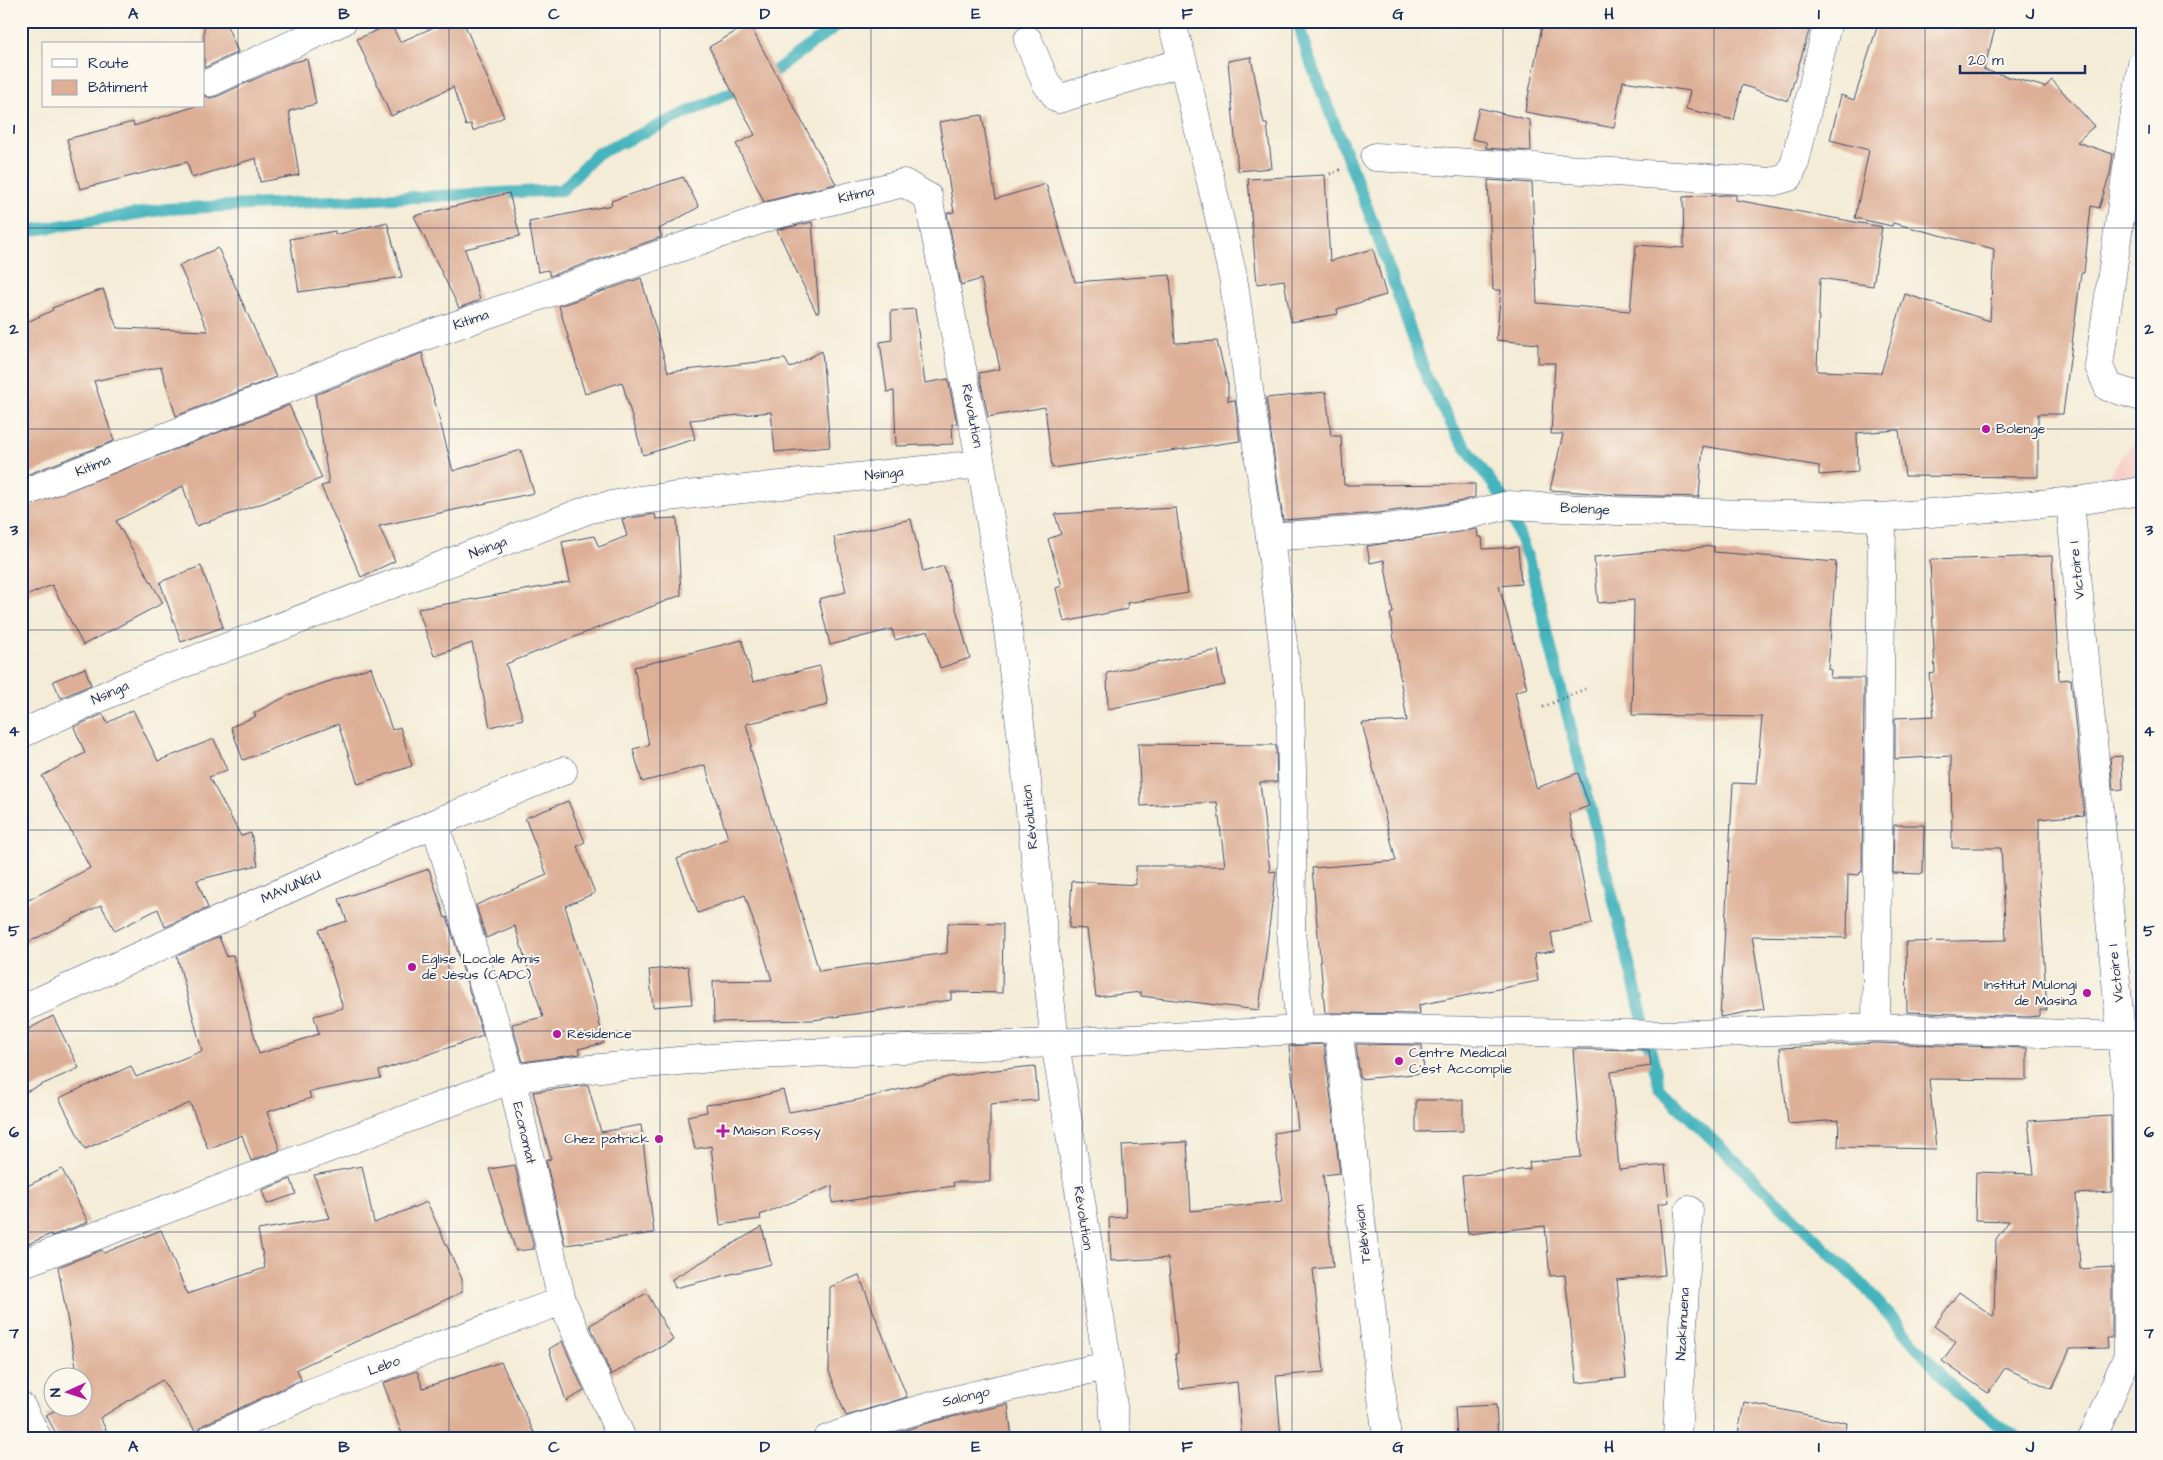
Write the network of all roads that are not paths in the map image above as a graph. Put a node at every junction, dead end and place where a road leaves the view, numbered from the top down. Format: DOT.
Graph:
graph roads {
  1 [pos="343,21"];
  2 [pos="1171,21"];
  3 [pos="1828,21"];
  4 [pos="1028,40"];
  5 [pos="1183,62"];
  6 [pos="2142,63"];
  7 [pos="211,82"];
  8 [pos="1375,157"];
  9 [pos="928,198"];
  10 [pos="2142,397"];
  11 [pos="981,464"];
  12 [pos="2142,490"];
  13 [pos="21,494"];
  14 [pos="2070,502"];
  15 [pos="1882,516"];
  16 [pos="1270,538"];
  17 [pos="21,734"];
  18 [pos="563,771"];
  19 [pos="435,823"];
  20 [pos="2130,1004"];
  21 [pos="21,1009"];
  22 [pos="1876,1026"];
  23 [pos="1338,1028"];
  24 [pos="1300,1030"];
  25 [pos="2122,1036"];
  26 [pos="1054,1043"];
  27 [pos="512,1079"];
  28 [pos="1689,1210"];
  29 [pos="21,1264"];
  30 [pos="562,1302"];
  31 [pos="2134,1323"];
  32 [pos="1108,1366"];
  33 [pos="21,1406"];
  34 [pos="38,1439"];
  35 [pos="210,1439"];
  36 [pos="622,1439"];
  37 [pos="827,1439"];
  38 [pos="1117,1439"];
  39 [pos="1387,1439"];
  40 [pos="1676,1439"];
  41 [pos="2092,1439"];
  1 -- 7 [label="street"];
  2 -- 5 [label="street"];
  3 -- 8 [label="street"];
  4 -- 5 [label="street"];
  5 -- 16 [label="street"];
  6 -- 10 [label="street"];
  9 -- 11 [label="street, Révolution"];
  9 -- 13 [label="street, Kitima"];
  11 -- 17 [label="street, Nsinga"];
  11 -- 26 [label="street, Révolution"];
  12 -- 14 [label="street, Bolenge"];
  14 -- 15 [label="street, Bolenge"];
  14 -- 20 [label="street, Victoire I"];
  15 -- 16 [label="street, Bolenge"];
  15 -- 22 [label="street"];
  16 -- 24 [label="street"];
  18 -- 19 [label="street, MAVUNGU"];
  19 -- 21 [label="street, MAVUNGU"];
  19 -- 27 [label="street, Economat"];
  20 -- 25 [label="street, Victoire I"];
  22 -- 23 [label="street"];
  22 -- 25 [label="street"];
  23 -- 24 [label="street"];
  23 -- 39 [label="street, Télévision"];
  24 -- 26 [label="street"];
  25 -- 31 [label="street, Victoire I"];
  26 -- 27 [label="street"];
  26 -- 32 [label="street, Révolution"];
  27 -- 29 [label="street"];
  27 -- 30 [label="street, Economat"];
  28 -- 40 [label="street, Nzakimuena"];
  30 -- 35 [label="street, Lebo"];
  30 -- 36 [label="street, Economat"];
  31 -- 41 [label="street, Victoire I"];
  32 -- 37 [label="street, Salongo"];
  32 -- 38 [label="street, Révolution"];
  33 -- 34 [label="street"];
}
